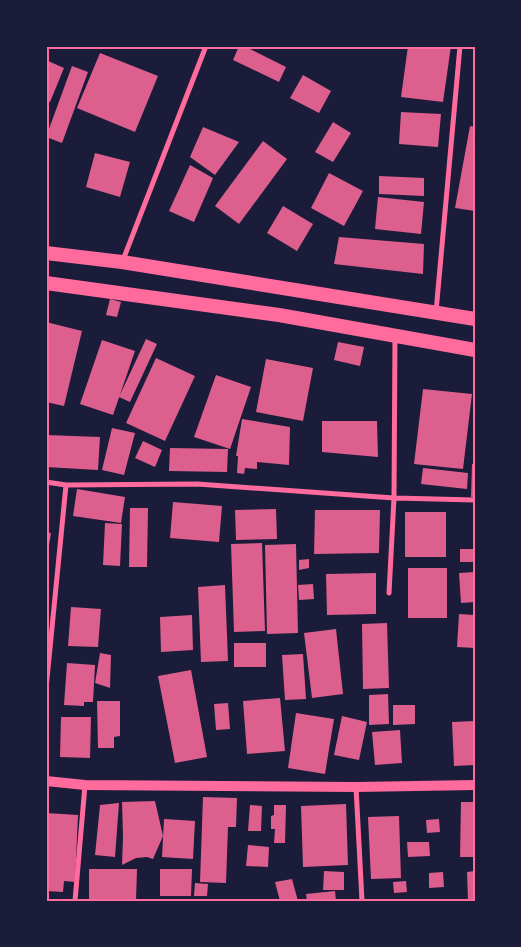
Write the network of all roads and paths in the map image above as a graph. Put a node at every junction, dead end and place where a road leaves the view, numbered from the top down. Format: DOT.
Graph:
graph roads {
  1 [pos="206,46"];
  2 [pos="460,46"];
  3 [pos="46,253"];
  4 [pos="122,262"];
  5 [pos="46,283"];
  6 [pos="436,312"];
  7 [pos="475,319"];
  8 [pos="395,336"];
  9 [pos="475,350"];
  10 [pos="46,482"];
  11 [pos="66,485"];
  12 [pos="394,498"];
  13 [pos="475,500"];
  14 [pos="389,593"];
  15 [pos="46,689"];
  16 [pos="46,781"];
  17 [pos="85,785"];
  18 [pos="475,785"];
  19 [pos="356,787"];
  20 [pos="76,901"];
  21 [pos="362,901"];
  1 -- 4 [label="street"];
  2 -- 6 [label="street"];
  3 -- 4 [label="highway"];
  4 -- 6 [label="highway"];
  5 -- 8 [label="highway"];
  6 -- 7 [label="highway"];
  8 -- 9 [label="highway"];
  8 -- 12 [label="street"];
  10 -- 11 [label="street"];
  11 -- 12 [label="street"];
  11 -- 15 [label="street"];
  12 -- 13 [label="street"];
  12 -- 14 [label="street"];
  16 -- 17 [label="main road"];
  17 -- 19 [label="main road"];
  17 -- 20 [label="street"];
  18 -- 19 [label="main road"];
  19 -- 21 [label="street"];
}
